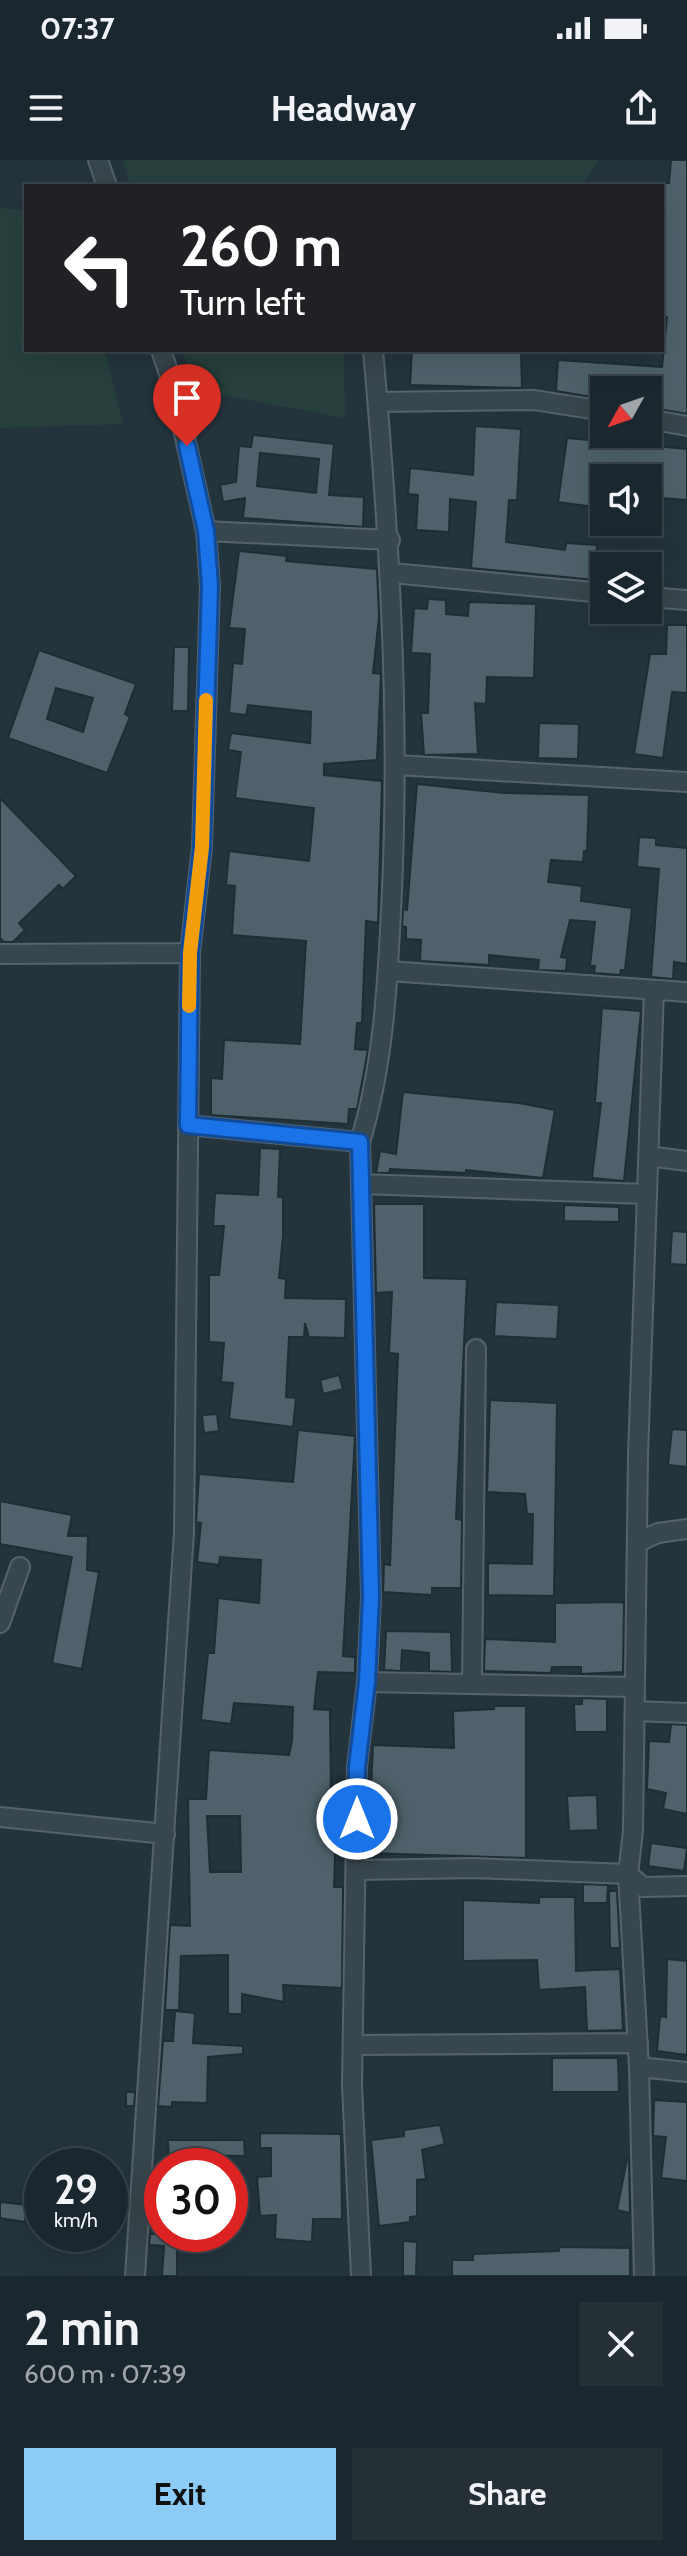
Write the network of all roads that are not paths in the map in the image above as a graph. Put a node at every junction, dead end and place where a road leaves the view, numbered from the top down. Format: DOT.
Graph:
graph roads {
  1 [pos="98,160"];
  2 [pos="106,184"];
  3 [pos="162,352"];
  4 [pos="373,352"];
  5 [pos="378,402"];
  6 [pos="590,409"];
  7 [pos="662,422"];
  8 [pos="687,426"];
  9 [pos="206,531"];
  10 [pos="390,540"];
  11 [pos="392,573"];
  12 [pos="590,592"];
  13 [pos="662,598"];
  14 [pos="687,600"];
  15 [pos="397,765"];
  16 [pos="687,782"];
  17 [pos="190,953"];
  18 [pos="0,954"];
  19 [pos="388,971"];
  20 [pos="654,990"];
  21 [pos="687,992"];
  22 [pos="188,1125"];
  23 [pos="360,1142"];
  24 [pos="648,1156"];
  25 [pos="687,1161"];
  26 [pos="361,1184"];
  27 [pos="646,1194"];
  28 [pos="476,1349"];
  29 [pos="687,1529"];
  30 [pos="638,1542"];
  31 [pos="20,1567"];
  32 [pos="0,1623"];
  33 [pos="367,1682"];
  34 [pos="472,1683"];
  35 [pos="633,1687"];
  36 [pos="635,1711"];
  37 [pos="687,1713"];
  38 [pos="0,1817"];
  39 [pos="165,1834"];
  40 [pos="358,1870"];
  41 [pos="628,1874"];
  42 [pos="687,1886"];
  43 [pos="638,2043"];
  44 [pos="354,2045"];
  45 [pos="639,2067"];
  46 [pos="687,2072"];
  47 [pos="135,2276"];
  48 [pos="361,2276"];
  49 [pos="644,2276"];
  1 -- 2 [label="street"];
  3 -- 9 [label="street"];
  4 -- 5 [label="street"];
  5 -- 6 [label="street"];
  5 -- 10 [label="street"];
  7 -- 8 [label="street"];
  9 -- 10 [label="street"];
  9 -- 17 [label="street"];
  10 -- 11 [label="street"];
  11 -- 12 [label="street"];
  11 -- 15 [label="street"];
  13 -- 14 [label="street"];
  15 -- 16 [label="street"];
  15 -- 19 [label="street"];
  17 -- 18 [label="street"];
  17 -- 22 [label="street"];
  19 -- 20 [label="street"];
  19 -- 23 [label="street"];
  20 -- 21 [label="street"];
  20 -- 24 [label="street"];
  22 -- 23 [label="street"];
  22 -- 39 [label="street"];
  23 -- 26 [label="street"];
  24 -- 25 [label="street"];
  24 -- 27 [label="street"];
  26 -- 27 [label="street"];
  26 -- 33 [label="street"];
  27 -- 30 [label="street"];
  28 -- 34 [label="street"];
  29 -- 30 [label="street"];
  30 -- 35 [label="street"];
  31 -- 32 [label="street"];
  33 -- 34 [label="street"];
  33 -- 40 [label="street"];
  34 -- 35 [label="street"];
  35 -- 36 [label="street"];
  36 -- 37 [label="street"];
  36 -- 41 [label="street"];
  38 -- 39 [label="street"];
  39 -- 47 [label="street"];
  40 -- 41 [label="street"];
  40 -- 44 [label="street"];
  41 -- 42 [label="street"];
  41 -- 43 [label="street"];
  43 -- 44 [label="street"];
  43 -- 45 [label="street"];
  44 -- 48 [label="street"];
  45 -- 46 [label="street"];
  45 -- 49 [label="street"];
}
